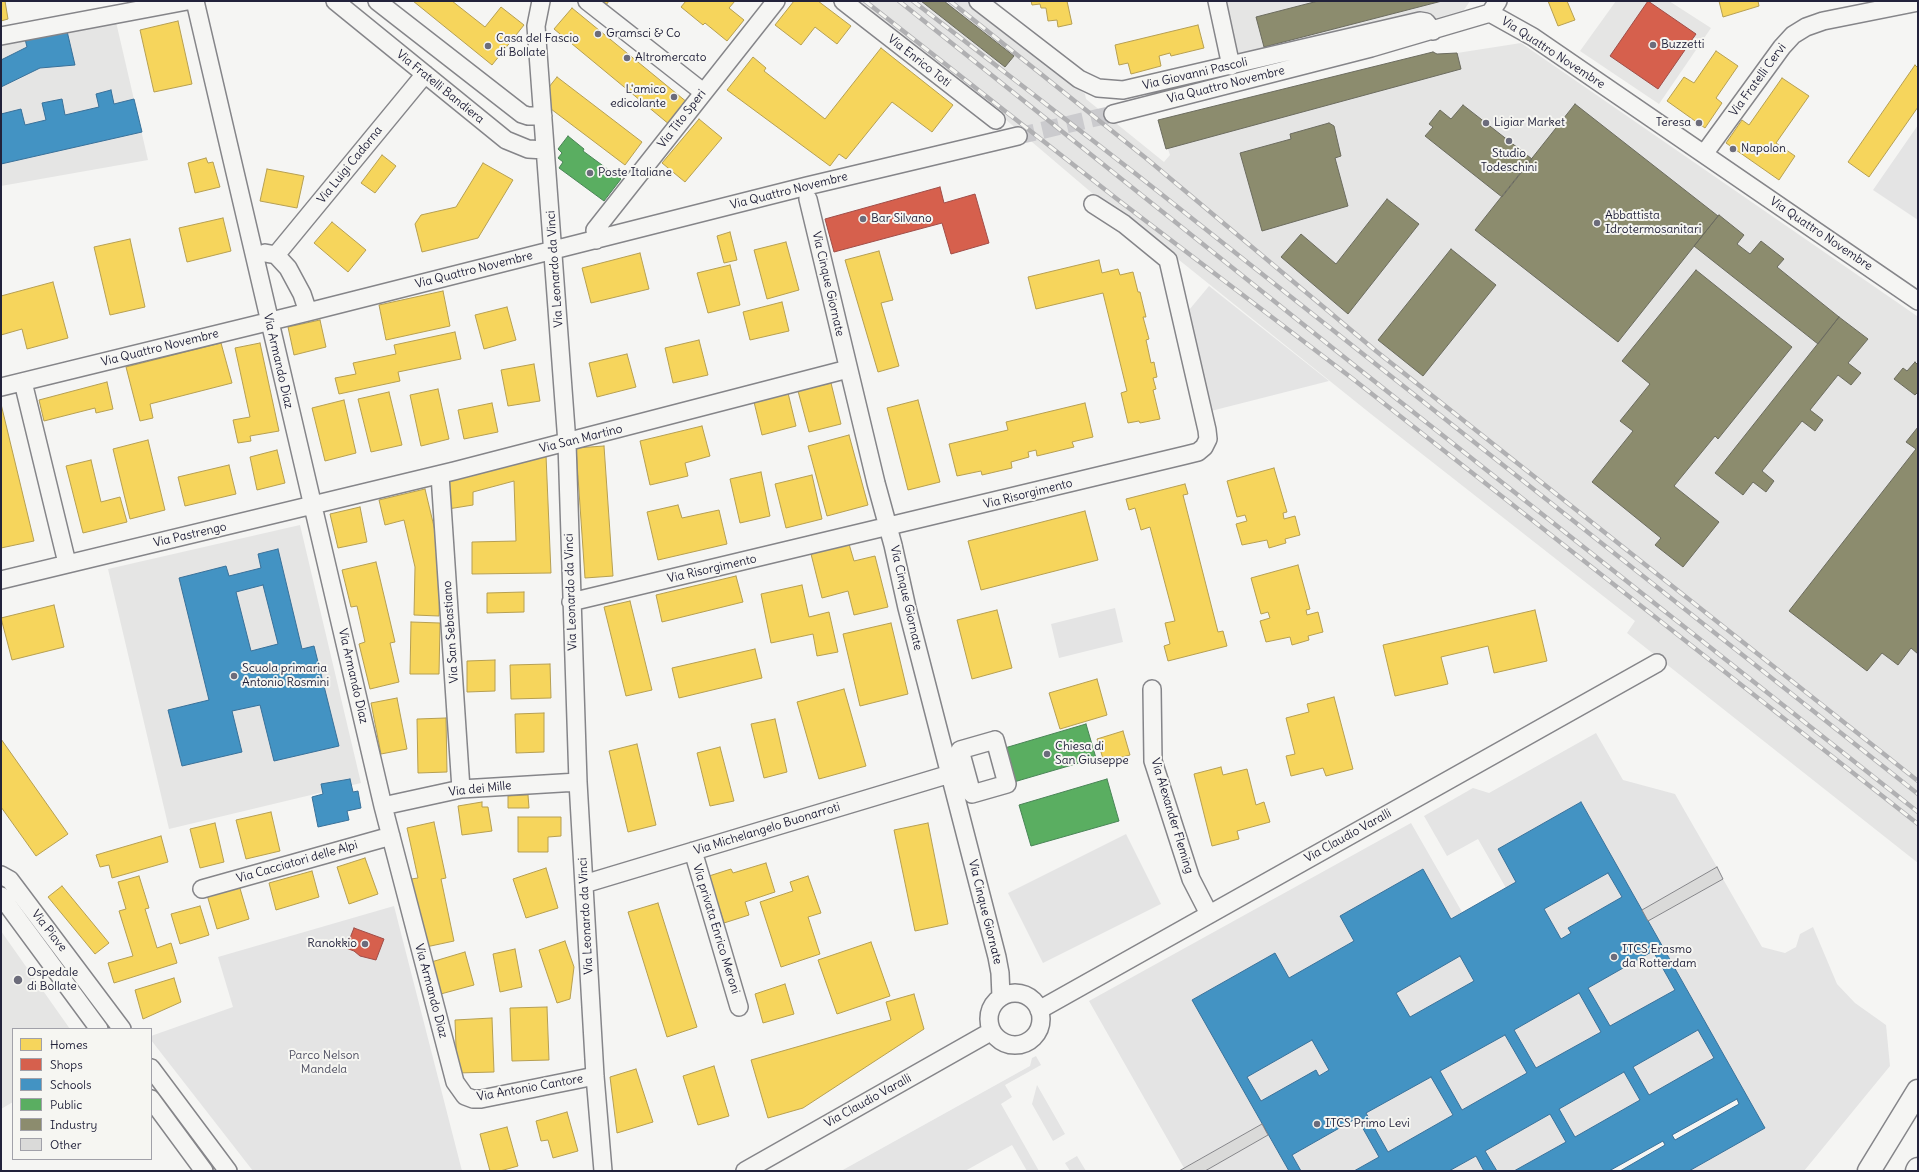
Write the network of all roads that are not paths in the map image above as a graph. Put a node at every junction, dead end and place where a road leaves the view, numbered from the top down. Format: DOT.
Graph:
graph roads {
  1 [pos="186,1"];
  2 [pos="195,1"];
  3 [pos="377,1"];
  4 [pos="587,1"];
  5 [pos="776,1"];
  6 [pos="843,1"];
  7 [pos="978,1"];
  8 [pos="1217,1"];
  9 [pos="1918,2"];
  10 [pos="342,3"];
  11 [pos="1492,5"];
  12 [pos="539,7"];
  13 [pos="1433,31"];
  14 [pos="1,36"];
  15 [pos="1231,66"];
  16 [pos="425,74"];
  17 [pos="703,92"];
  18 [pos="1113,114"];
  19 [pos="543,116"];
  20 [pos="996,120"];
  21 [pos="1018,136"];
  22 [pos="545,150"];
  23 [pos="1704,154"];
  24 [pos="808,199"];
  25 [pos="1093,204"];
  26 [pos="596,240"];
  27 [pos="554,250"];
  28 [pos="253,252"];
  29 [pos="276,255"];
  30 [pos="1918,301"];
  31 [pos="308,312"];
  32 [pos="268,321"];
  33 [pos="848,369"];
  34 [pos="23,382"];
  35 [pos="1,387"];
  36 [pos="567,443"];
  37 [pos="440,475"];
  38 [pos="313,506"];
  39 [pos="888,527"];
  40 [pos="67,563"];
  41 [pos="1,580"];
  42 [pos="571,602"];
  43 [pos="1657,663"];
  44 [pos="1152,689"];
  45 [pos="950,774"];
  46 [pos="578,782"];
  47 [pos="461,789"];
  48 [pos="383,806"];
  49 [pos="391,836"];
  50 [pos="693,851"];
  51 [pos="1,875"];
  52 [pos="584,884"];
  53 [pos="202,889"];
  54 [pos="1,896"];
  55 [pos="1209,914"];
  56 [pos="1001,997"];
  57 [pos="739,1007"];
  58 [pos="1039,1010"];
  59 [pos="98,1028"];
  60 [pos="121,1028"];
  61 [pos="992,1031"];
  62 [pos="152,1069"];
  63 [pos="595,1076"];
  64 [pos="1918,1091"];
  65 [pos="465,1096"];
  66 [pos="152,1100"];
  67 [pos="204,1171"];
  68 [pos="228,1171"];
  69 [pos="603,1171"];
  70 [pos="745,1171"];
  71 [pos="1869,1171"];
  1 -- 14 [label="street"];
  2 -- 28 [label="street, Via Armando Diaz"];
  3 -- 19 [label="street"];
  4 -- 17 [label="street"];
  5 -- 17 [label="street, Via Tito Speri"];
  6 -- 20 [label="street, Via Enrico Toti"];
  7 -- 15 [label="street, Via Giovanni Pascoli"];
  8 -- 15 [label="street"];
  9 -- 23 [label="street, Via Fratelli Cervi"];
  10 -- 16 [label="street, Via Fratelli Bandiera"];
  11 -- 13 [label="street, Via Quattro Novembre"];
  11 -- 23 [label="street, Via Quattro Novembre"];
  12 -- 19 [label="street, Via Leonardo da Vinci"];
  13 -- 15 [label="street, Via Giovanni Pascoli"];
  13 -- 18 [label="street, Via Quattro Novembre"];
  16 -- 22 [label="street, Via Fratelli Bandiera"];
  16 -- 29 [label="street, Via Luigi Cadorna"];
  17 -- 26 [label="street, Via Tito Speri"];
  19 -- 22 [label="street, Via Leonardo da Vinci"];
  21 -- 26 [label="street, Via Quattro Novembre"];
  22 -- 27 [label="street, Via Leonardo da Vinci"];
  23 -- 30 [label="street, Via Quattro Novembre"];
  24 -- 33 [label="street, Via Cinque Giornate"];
  25 -- 39 [label="street, Via Risorgimento"];
  26 -- 27 [label="street, Via Quattro Novembre"];
  27 -- 31 [label="street, Via Quattro Novembre"];
  27 -- 36 [label="street, Via Leonardo da Vinci"];
  28 -- 29 [label="street"];
  28 -- 32 [label="street, Via Armando Diaz"];
  29 -- 31 [label="street"];
  31 -- 32 [label="street, Via Quattro Novembre"];
  32 -- 34 [label="street, Via Quattro Novembre"];
  32 -- 38 [label="street, Via Armando Diaz"];
  33 -- 36 [label="street, Via San Martino"];
  33 -- 39 [label="street, Via Cinque Giornate"];
  34 -- 35 [label="street, Via Quattro Novembre"];
  34 -- 40 [label="street"];
  36 -- 37 [label="street, Via San Martino"];
  36 -- 42 [label="street, Via Leonardo da Vinci"];
  37 -- 38 [label="street, Via San Martino"];
  37 -- 47 [label="street, Via San Sebastiano"];
  38 -- 40 [label="street, Via Pastrengo"];
  38 -- 48 [label="street, Via Armando Diaz"];
  39 -- 42 [label="street, Via Risorgimento"];
  39 -- 45 [label="street, Via Cinque Giornate"];
  40 -- 41 [label="street, Via Pastrengo"];
  42 -- 46 [label="street, Via Leonardo da Vinci"];
  43 -- 55 [label="street, Via Claudio Varalli"];
  44 -- 55 [label="street, Via Alexander Fleming"];
  45 -- 50 [label="street, Via Michelangelo Buonarroti"];
  45 -- 56 [label="street, Via Cinque Giornate"];
  46 -- 47 [label="street, Via dei Mille"];
  46 -- 52 [label="street, Via Leonardo da Vinci"];
  47 -- 48 [label="street, Via dei Mille"];
  48 -- 49 [label="street, Via Armando Diaz"];
  49 -- 53 [label="street, Via Cacciatori delle Alpi"];
  49 -- 65 [label="street, Via Armando Diaz"];
  50 -- 52 [label="street, Via Michelangelo Buonarroti"];
  50 -- 57 [label="street, Via privata Enrico Meroni"];
  51 -- 60 [label="street, Via Piave"];
  52 -- 63 [label="street, Via Leonardo da Vinci"];
  54 -- 59 [label="street, Via Piave"];
  55 -- 58 [label="street, Via Claudio Varalli"];
  56 -- 58 [label="street"];
  56 -- 61 [label="street"];
  58 -- 61 [label="street"];
  61 -- 70 [label="street, Via Claudio Varalli"];
  62 -- 68 [label="street"];
  63 -- 65 [label="street, Via Antonio Cantore"];
  63 -- 69 [label="street, Via Leonardo da Vinci"];
  64 -- 71 [label="highway"];
  66 -- 67 [label="street"];
}
